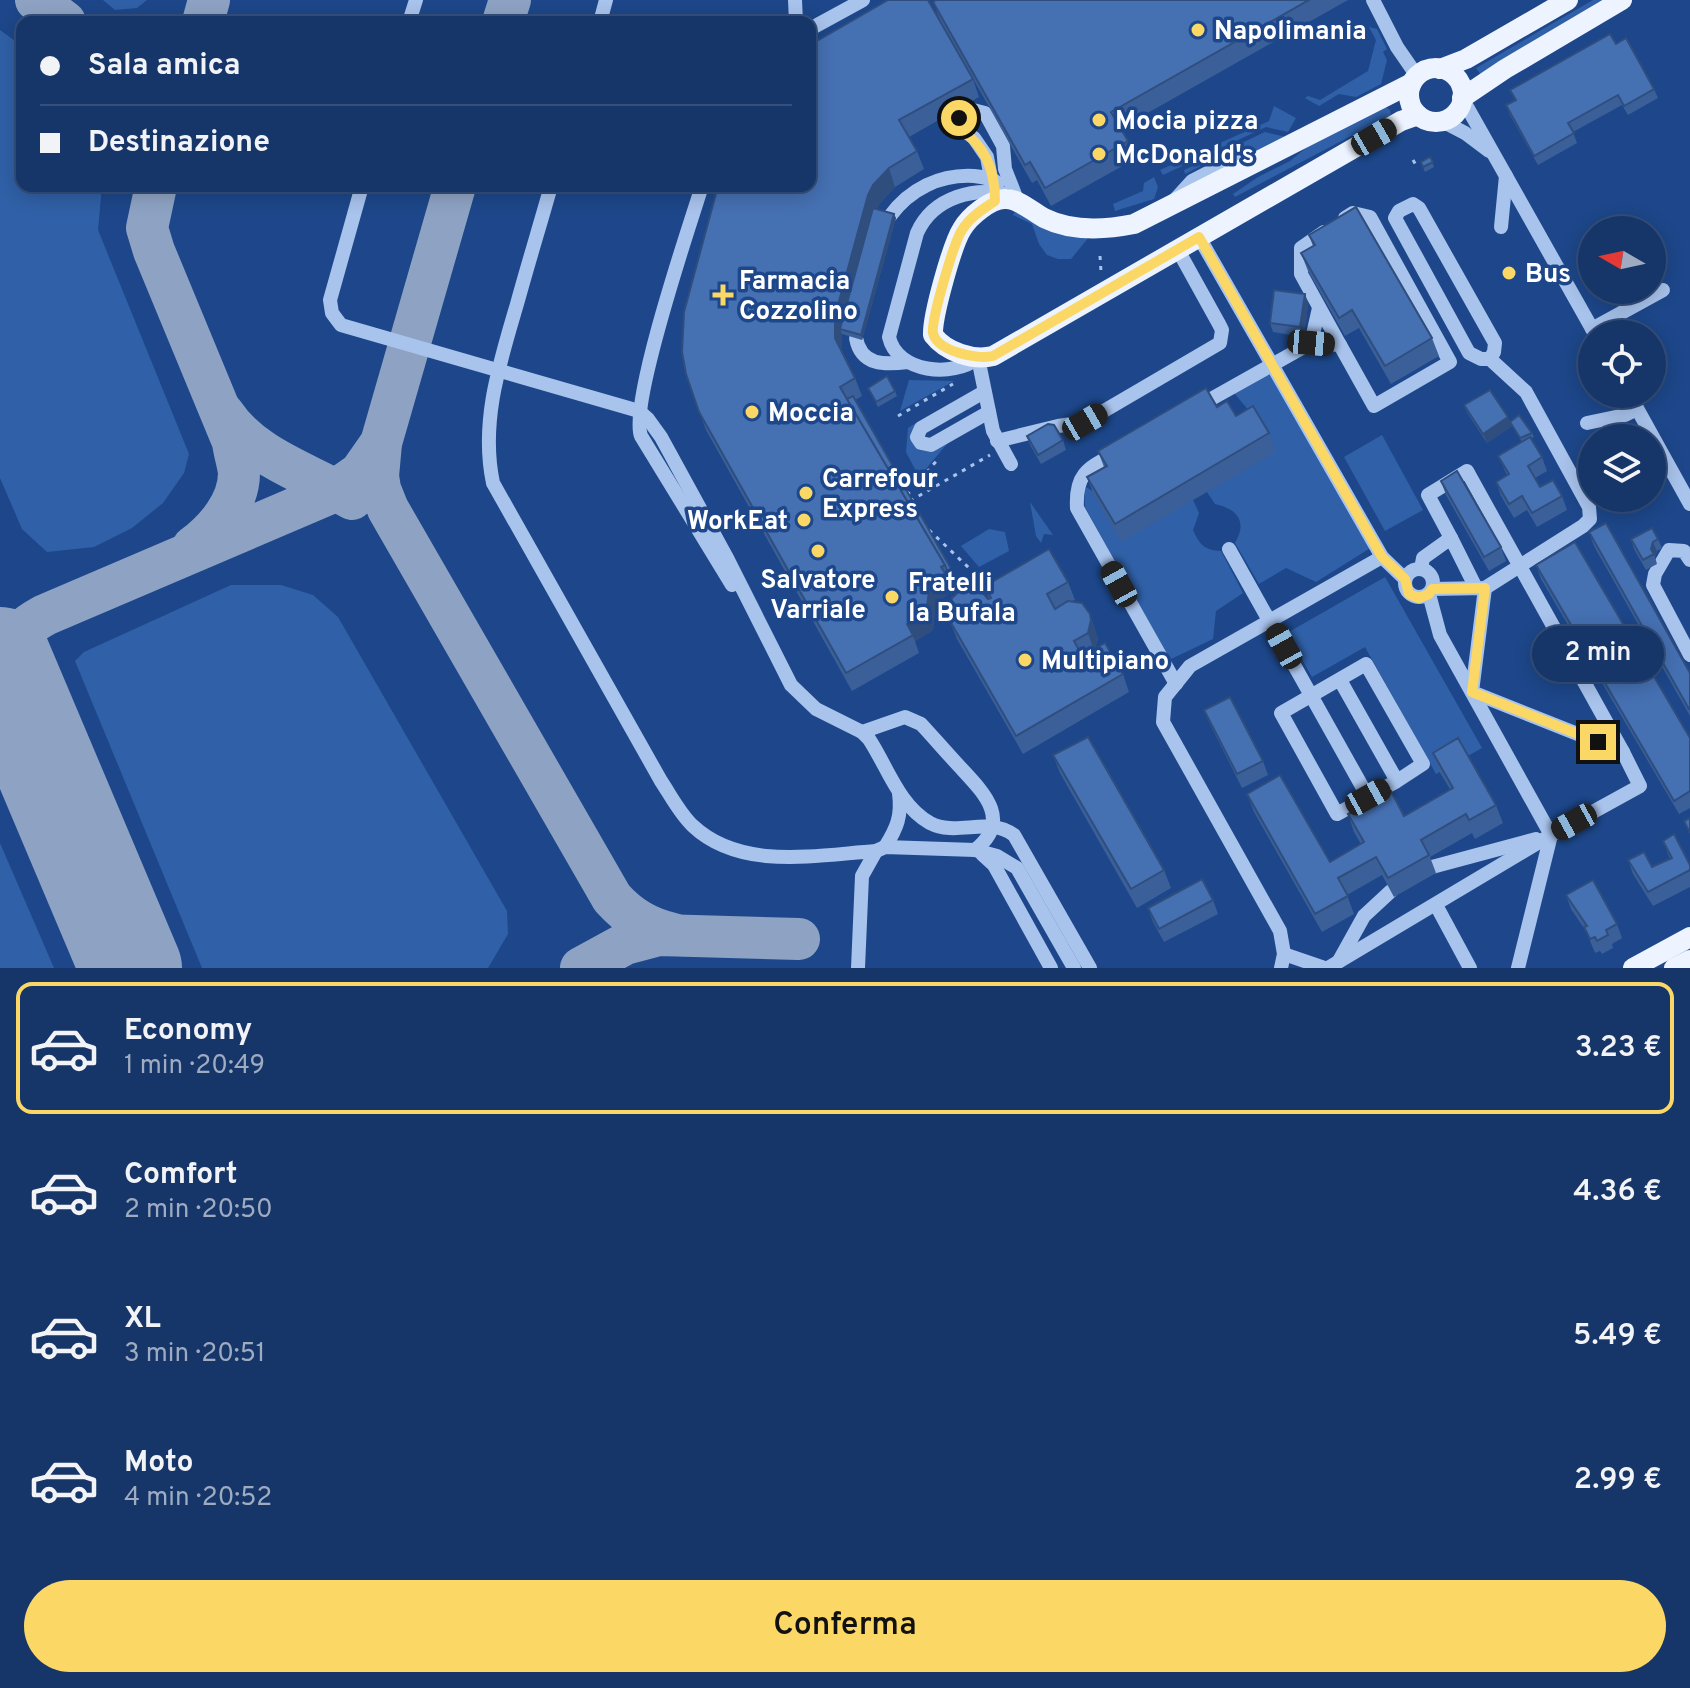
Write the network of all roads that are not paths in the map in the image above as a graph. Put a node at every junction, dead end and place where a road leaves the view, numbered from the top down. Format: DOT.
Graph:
graph roads {
  1 [pos="863,0"];
  2 [pos="1373,0"];
  3 [pos="1568,0"];
  4 [pos="1622,0"];
  5 [pos="816,26"];
  6 [pos="1440,69"];
  7 [pos="1415,79"];
  8 [pos="1462,98"];
  9 [pos="1418,115"];
  10 [pos="1442,121"];
  11 [pos="1493,154"];
  12 [pos="1506,175"];
  13 [pos="924,187"];
  14 [pos="994,191"];
  15 [pos="360,192"];
  16 [pos="549,192"];
  17 [pos="700,192"];
  18 [pos="1019,201"];
  19 [pos="890,216"];
  20 [pos="921,224"];
  21 [pos="1501,227"];
  22 [pos="1199,237"];
  23 [pos="1178,250"];
  24 [pos="1647,304"];
  25 [pos="1319,308"];
  26 [pos="1589,320"];
  27 [pos="1618,320"];
  28 [pos="856,338"];
  29 [pos="1311,343"];
  30 [pos="1340,345"];
  31 [pos="978,358"];
  32 [pos="1490,359"];
  33 [pos="908,362"];
  34 [pos="1272,365"];
  35 [pos="497,370"];
  36 [pos="984,392"];
  37 [pos="1637,409"];
  38 [pos="639,411"];
  39 [pos="989,412"];
  40 [pos="1178,418"];
  41 [pos="1587,423"];
  42 [pos="997,441"];
  43 [pos="1125,448"];
  44 [pos="1011,464"];
  45 [pos="1688,496"];
  46 [pos="1451,538"];
  47 [pos="1229,549"];
  48 [pos="1382,557"];
  49 [pos="1690,560"];
  50 [pos="1518,567"];
  51 [pos="1421,569"];
  52 [pos="1405,579"];
  53 [pos="1481,588"];
  54 [pos="1430,592"];
  55 [pos="1270,621"];
  56 [pos="1690,655"];
  57 [pos="1340,680"];
  58 [pos="1176,684"];
  59 [pos="1472,692"];
  60 [pos="1312,696"];
  61 [pos="862,732"];
  62 [pos="1623,752"];
  63 [pos="1397,781"];
  64 [pos="899,793"];
  65 [pos="1368,797"];
  66 [pos="993,825"];
  67 [pos="1551,835"];
  68 [pos="880,849"];
  69 [pos="975,850"];
  70 [pos="1432,867"];
  71 [pos="1391,891"];
  72 [pos="1436,905"];
  73 [pos="1690,937"];
  74 [pos="1690,960"];
  75 [pos="1282,961"];
  76 [pos="1331,966"];
  77 [pos="858,968"];
  78 [pos="1051,968"];
  79 [pos="1074,968"];
  80 [pos="1090,968"];
  81 [pos="1470,968"];
  82 [pos="1518,968"];
  83 [pos="1633,968"];
  84 [pos="1674,968"];
  1 -- 5 [label="street"];
  2 -- 7 [label="street"];
  3 -- 6 [label="main road"];
  4 -- 8 [label="main road"];
  6 -- 7 [label="main road"];
  6 -- 8 [label="main road"];
  7 -- 9 [label="main road"];
  7 -- 18 [label="main road"];
  8 -- 10 [label="main road"];
  8 -- 11 [label="street"];
  9 -- 10 [label="main road"];
  9 -- 22 [label="main road"];
  10 -- 11 [label="street"];
  11 -- 12 [label="street"];
  12 -- 21 [label="street"];
  12 -- 26 [label="street"];
  13 -- 14 [label="street"];
  13 -- 19 [label="street"];
  13 -- 20 [label="street"];
  14 -- 18 [label="main road"];
  14 -- 18 [label="street"];
  14 -- 20 [label="street"];
  14 -- 31 [label="main road"];
  15 -- 35 [label="street"];
  16 -- 35 [label="street"];
  17 -- 38 [label="street"];
  20 -- 33 [label="street"];
  22 -- 23 [label="main road"];
  22 -- 34 [label="street"];
  23 -- 31 [label="main road"];
  23 -- 42 [label="street"];
  24 -- 27 [label="street"];
  25 -- 29 [label="street"];
  25 -- 30 [label="street"];
  25 -- 30 [label="street"];
  28 -- 33 [label="street"];
  29 -- 30 [label="street"];
  29 -- 34 [label="street"];
  31 -- 33 [label="street"];
  31 -- 36 [label="street"];
  32 -- 32 [label="street"];
  32 -- 50 [label="street"];
  34 -- 40 [label="street"];
  34 -- 48 [label="street"];
  35 -- 38 [label="street"];
  35 -- 68 [label="street"];
  36 -- 39 [label="street"];
  36 -- 39 [label="street"];
  37 -- 41 [label="street"];
  37 -- 45 [label="street"];
  38 -- 61 [label="street"];
  39 -- 42 [label="street"];
  42 -- 44 [label="street"];
  43 -- 58 [label="street"];
  46 -- 50 [label="street"];
  46 -- 51 [label="street"];
  46 -- 53 [label="street"];
  47 -- 55 [label="street"];
  48 -- 52 [label="street"];
  48 -- 55 [label="street"];
  49 -- 56 [label="street"];
  50 -- 53 [label="street"];
  50 -- 62 [label="street"];
  51 -- 52 [label="street"];
  51 -- 54 [label="street"];
  52 -- 54 [label="street"];
  53 -- 54 [label="street"];
  53 -- 59 [label="street"];
  54 -- 59 [label="street"];
  55 -- 58 [label="street"];
  55 -- 60 [label="street"];
  57 -- 60 [label="street"];
  57 -- 63 [label="street"];
  57 -- 63 [label="street"];
  58 -- 75 [label="street"];
  59 -- 62 [label="street"];
  59 -- 67 [label="street"];
  60 -- 65 [label="street"];
  60 -- 65 [label="street"];
  61 -- 64 [label="street"];
  61 -- 66 [label="street"];
  62 -- 67 [label="street"];
  63 -- 65 [label="street"];
  64 -- 66 [label="street"];
  64 -- 68 [label="street"];
  66 -- 69 [label="street"];
  66 -- 80 [label="street"];
  67 -- 70 [label="street"];
  67 -- 72 [label="street"];
  67 -- 82 [label="street"];
  68 -- 69 [label="street"];
  68 -- 77 [label="street"];
  69 -- 78 [label="street"];
  69 -- 79 [label="street"];
  71 -- 76 [label="street"];
  72 -- 76 [label="street"];
  72 -- 81 [label="street"];
  73 -- 83 [label="main road"];
  74 -- 84 [label="main road"];
  75 -- 76 [label="street"];
}
